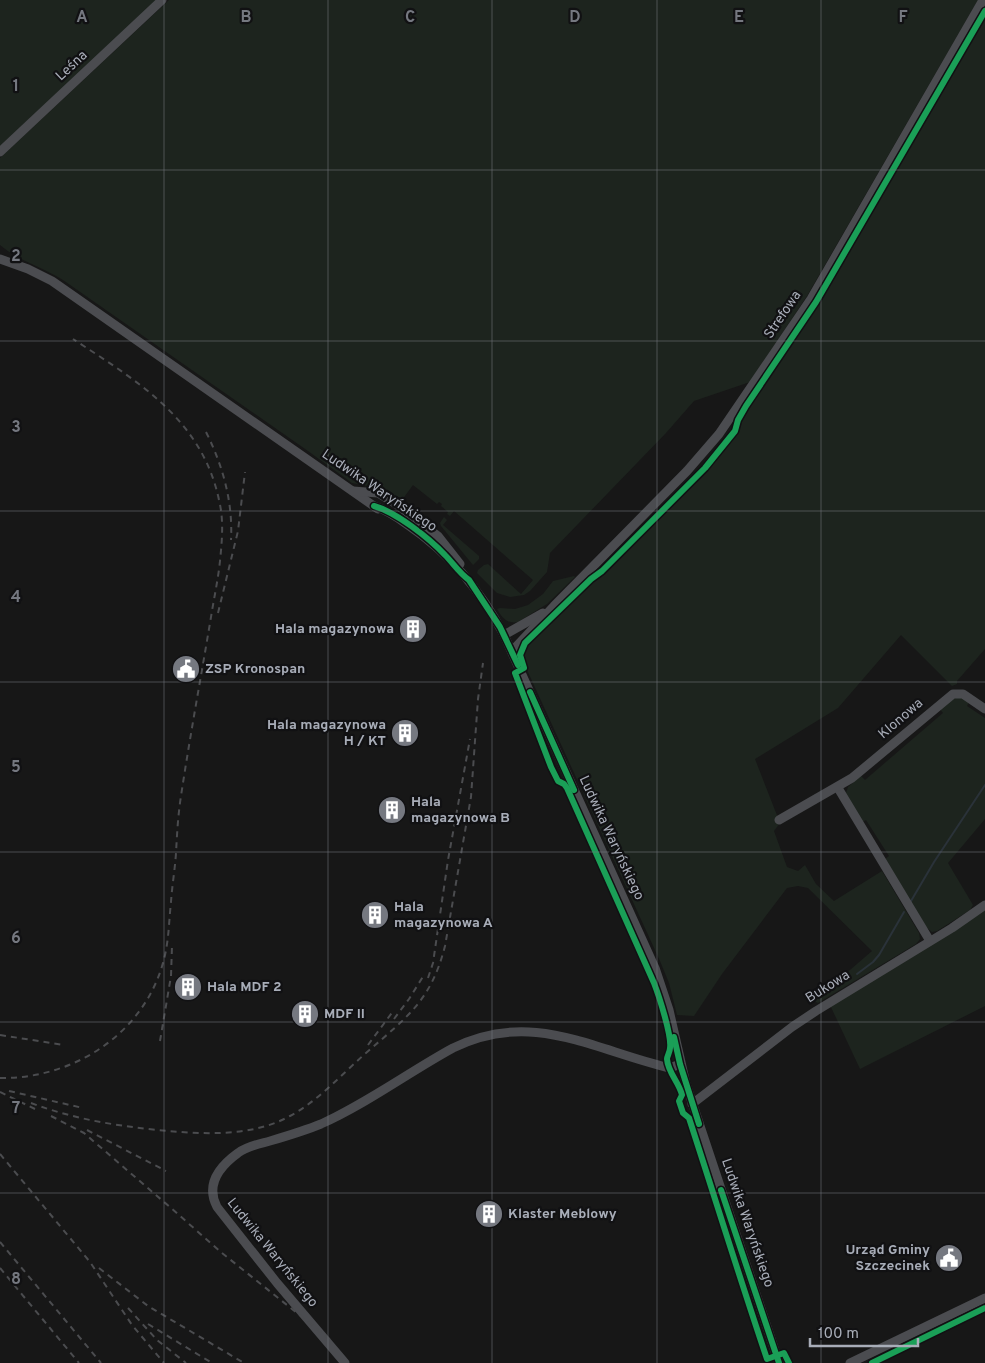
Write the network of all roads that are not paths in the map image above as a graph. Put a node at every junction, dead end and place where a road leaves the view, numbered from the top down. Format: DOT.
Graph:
graph roads {
  1 [pos="162,0"];
  2 [pos="983,0"];
  3 [pos="0,152"];
  4 [pos="0,259"];
  5 [pos="353,491"];
  6 [pos="466,576"];
  7 [pos="554,606"];
  8 [pos="504,635"];
  9 [pos="512,651"];
  10 [pos="985,709"];
  11 [pos="838,788"];
  12 [pos="779,820"];
  13 [pos="985,905"];
  14 [pos="930,941"];
  15 [pos="680,1064"];
  16 [pos="692,1104"];
  17 [pos="985,1298"];
  18 [pos="346,1363"];
  19 [pos="779,1363"];
  20 [pos="850,1363"];
  1 -- 3 [label="street, Leśna"];
  2 -- 7 [label="street, Strefowa"];
  4 -- 5 [label="street, Ludwika Waryńskiego"];
  5 -- 6 [label="street, Ludwika Waryńskiego"];
  5 -- 6 [label="street"];
  6 -- 8 [label="street, Ludwika Waryńskiego"];
  7 -- 8 [label="street, Strefowa"];
  7 -- 9 [label="street, Strefowa"];
  8 -- 9 [label="street, Ludwika Waryńskiego"];
  9 -- 15 [label="street, Ludwika Waryńskiego"];
  10 -- 11 [label="street, Klonowa"];
  11 -- 12 [label="street, Klonowa"];
  11 -- 14 [label="street"];
  13 -- 14 [label="street, Bukowa"];
  14 -- 16 [label="street, Bukowa"];
  15 -- 16 [label="street, Ludwika Waryńskiego"];
  15 -- 18 [label="street, Ludwika Waryńskiego"];
  16 -- 19 [label="street, Ludwika Waryńskiego"];
  17 -- 20 [label="street"];
}
